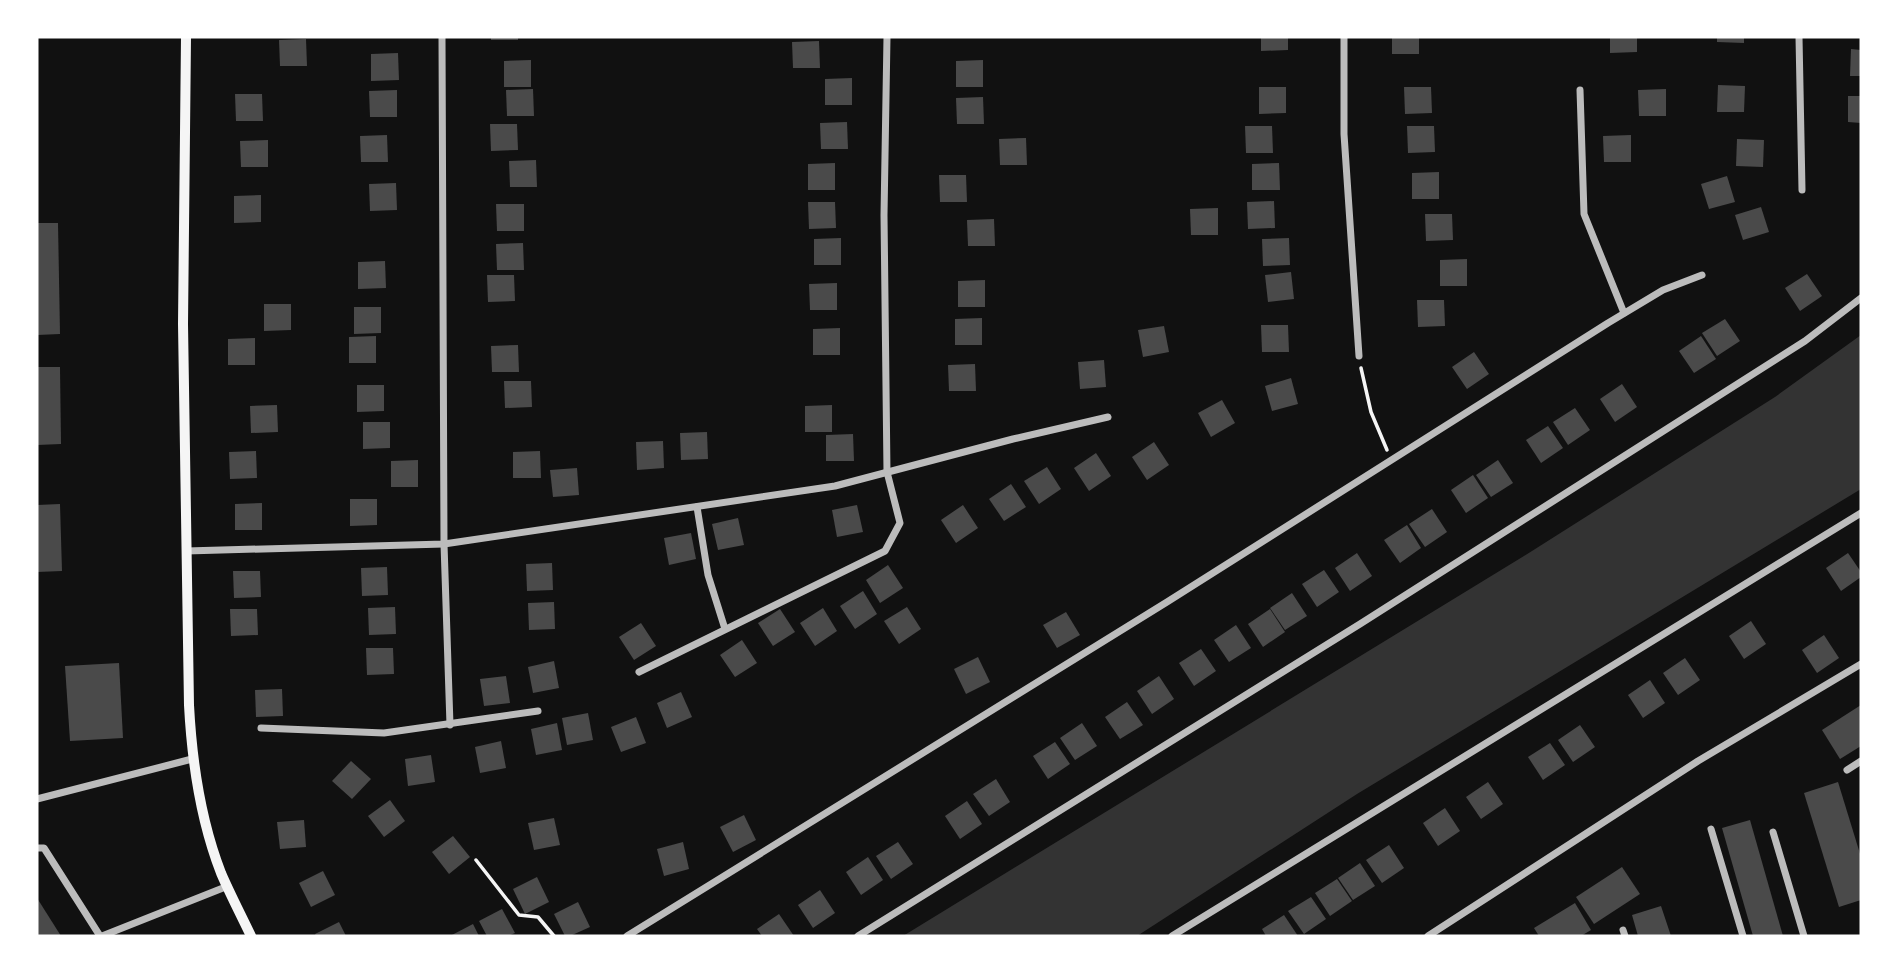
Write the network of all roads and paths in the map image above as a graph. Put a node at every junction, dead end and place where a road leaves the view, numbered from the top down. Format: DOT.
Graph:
graph roads {
  1 [pos="186,37"];
  2 [pos="442,37"];
  3 [pos="887,37"];
  4 [pos="1344,37"];
  5 [pos="1799,37"];
  6 [pos="1580,90"];
  7 [pos="1802,190"];
  8 [pos="1702,275"];
  9 [pos="1861,298"];
  10 [pos="1624,313"];
  11 [pos="1359,356"];
  12 [pos="1108,418"];
  13 [pos="1390,459"];
  14 [pos="887,472"];
  15 [pos="697,507"];
  16 [pos="1861,513"];
  17 [pos="444,544"];
  18 [pos="186,551"];
  19 [pos="725,629"];
  20 [pos="1861,664"];
  21 [pos="639,672"];
  22 [pos="538,711"];
  23 [pos="450,725"];
  24 [pos="261,728"];
  25 [pos="192,759"];
  26 [pos="1861,761"];
  27 [pos="1847,770"];
  28 [pos="37,799"];
  29 [pos="1711,828"];
  30 [pos="1773,832"];
  31 [pos="37,848"];
  32 [pos="475,860"];
  33 [pos="228,886"];
  34 [pos="101,936"];
  35 [pos="251,936"];
  36 [pos="554,936"];
  37 [pos="627,936"];
  38 [pos="858,936"];
  39 [pos="1172,936"];
  40 [pos="1428,936"];
  41 [pos="1743,936"];
  42 [pos="1804,936"];
  1 -- 18 [label="main road"];
  2 -- 17 [label="street"];
  3 -- 14 [label="street"];
  4 -- 11 [label="street"];
  5 -- 7 [label="street"];
  6 -- 10 [label="street"];
  8 -- 10 [label="street"];
  9 -- 38 [label="street"];
  10 -- 13 [label="street"];
  11 -- 13 [label="path"];
  12 -- 14 [label="street"];
  13 -- 37 [label="street"];
  14 -- 15 [label="street"];
  14 -- 19 [label="street"];
  15 -- 17 [label="street"];
  15 -- 19 [label="street"];
  16 -- 39 [label="street"];
  17 -- 18 [label="street"];
  17 -- 23 [label="street"];
  18 -- 25 [label="main road"];
  19 -- 21 [label="street"];
  20 -- 40 [label="street"];
  22 -- 23 [label="street"];
  23 -- 24 [label="street"];
  25 -- 28 [label="street"];
  25 -- 33 [label="main road"];
  26 -- 27 [label="street"];
  29 -- 41 [label="street"];
  30 -- 42 [label="street"];
  31 -- 34 [label="street"];
  32 -- 36 [label="path"];
  33 -- 34 [label="street"];
  33 -- 35 [label="main road"];
}
